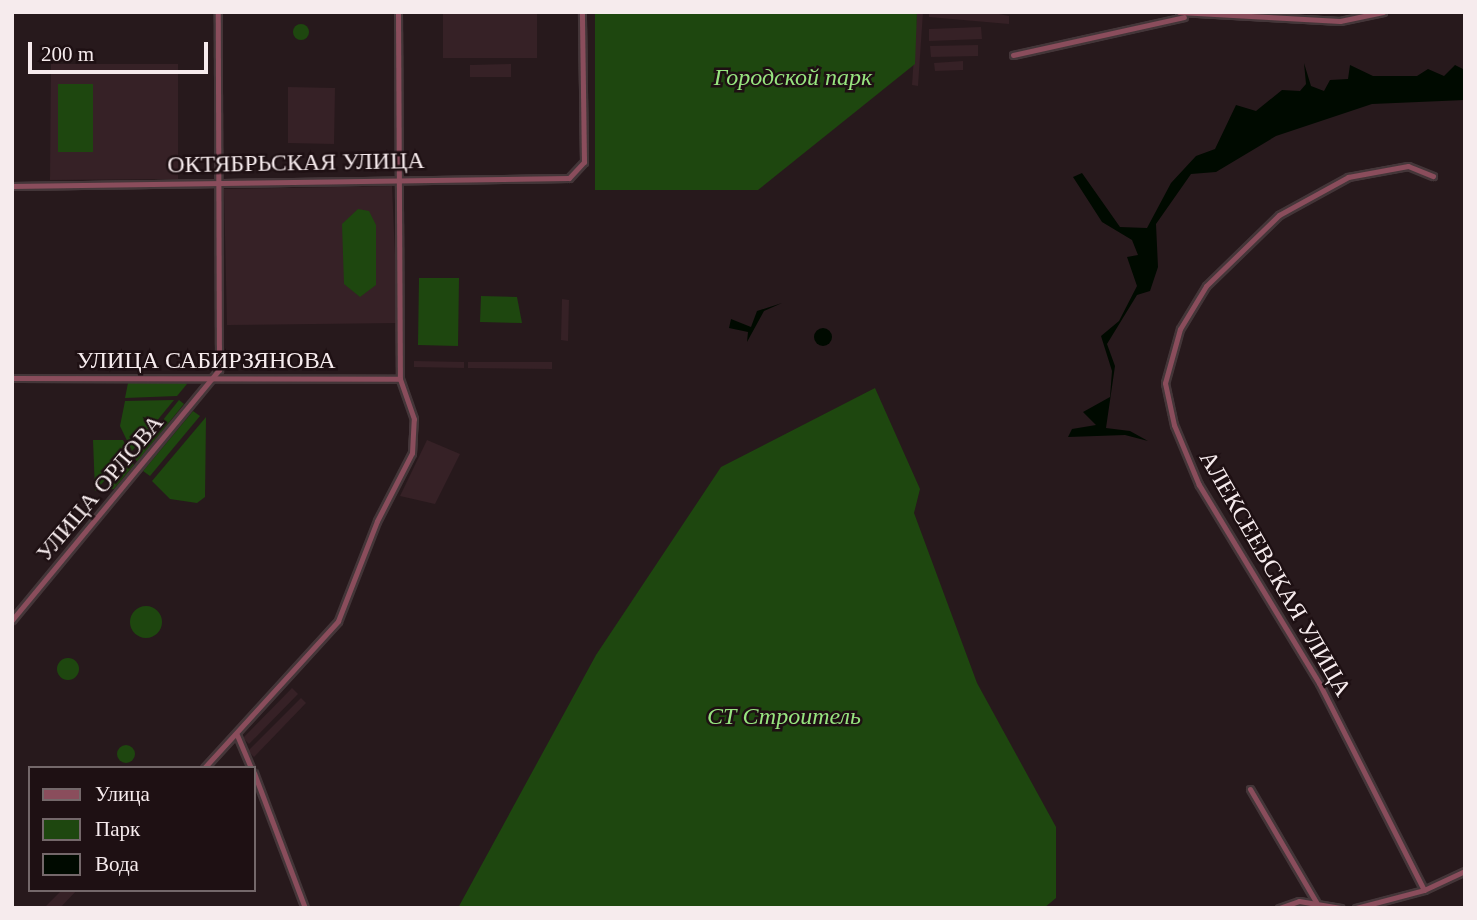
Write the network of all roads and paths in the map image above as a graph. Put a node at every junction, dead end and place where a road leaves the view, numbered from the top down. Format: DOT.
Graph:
graph roads {
  1 [pos="218,12"];
  2 [pos="398,12"];
  3 [pos="582,12"];
  4 [pos="1383,12"];
  5 [pos="1182,14"];
  6 [pos="1013,55"];
  7 [pos="1433,176"];
  8 [pos="398,179"];
  9 [pos="219,181"];
  10 [pos="12,186"];
  11 [pos="12,378"];
  12 [pos="215,379"];
  13 [pos="400,379"];
  14 [pos="12,620"];
  15 [pos="237,735"];
  16 [pos="206,766"];
  17 [pos="250,766"];
  18 [pos="256,779"];
  19 [pos="1250,789"];
  20 [pos="1465,871"];
  21 [pos="1424,890"];
  22 [pos="1316,902"];
  23 [pos="305,908"];
  24 [pos="1279,908"];
  25 [pos="1340,908"];
  26 [pos="1356,908"];
  1 -- 9 [label="street"];
  2 -- 8 [label="street"];
  3 -- 8 [label="street, ОКТЯБРЬСКАЯ УЛИЦА"];
  4 -- 5 [label="street"];
  5 -- 6 [label="street"];
  7 -- 21 [label="street, АЛЕКСЕЕВСКАЯ УЛИЦА"];
  8 -- 9 [label="street, ОКТЯБРЬСКАЯ УЛИЦА"];
  8 -- 13 [label="street"];
  9 -- 10 [label="street, ОКТЯБРЬСКАЯ УЛИЦА"];
  9 -- 12 [label="street"];
  11 -- 12 [label="street, УЛИЦА САБИРЗЯНОВА"];
  12 -- 13 [label="street, УЛИЦА САБИРЗЯНОВА"];
  12 -- 14 [label="street, УЛИЦА ОРЛОВА"];
  13 -- 15 [label="street"];
  15 -- 16 [label="street"];
  15 -- 17 [label="street"];
  18 -- 23 [label="street"];
  19 -- 22 [label="street"];
  20 -- 21 [label="street"];
  21 -- 26 [label="street"];
  22 -- 24 [label="street"];
  22 -- 25 [label="street"];
}
